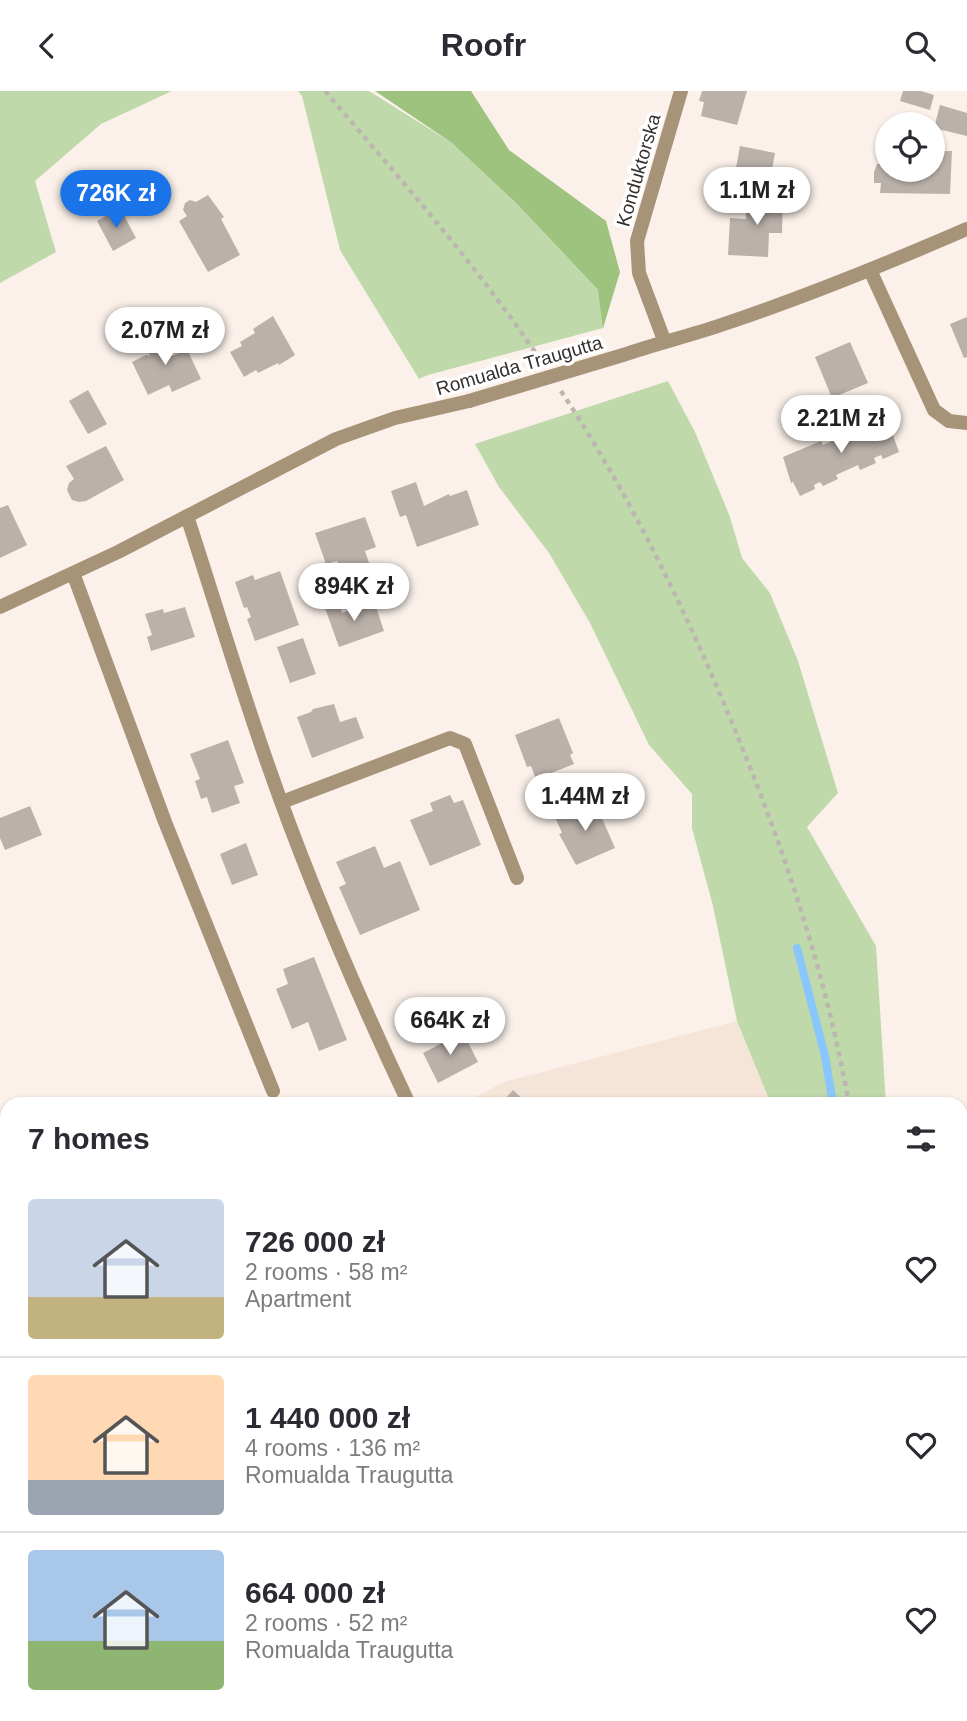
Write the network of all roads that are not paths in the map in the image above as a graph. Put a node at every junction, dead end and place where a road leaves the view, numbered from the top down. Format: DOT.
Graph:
graph roads {
  1 [pos="681,91"];
  2 [pos="967,229"];
  3 [pos="870,270"];
  4 [pos="664,340"];
  5 [pos="967,423"];
  6 [pos="187,516"];
  7 [pos="73,573"];
  8 [pos="0,607"];
  9 [pos="282,802"];
  10 [pos="517,878"];
  11 [pos="273,1091"];
  12 [pos="406,1097"];
  1 -- 4 [label="street, Konduktorska"];
  2 -- 3 [label="street, Romualda Traugutta"];
  3 -- 4 [label="street, Romualda Traugutta"];
  3 -- 5 [label="street"];
  4 -- 6 [label="street, Romualda Traugutta, bridge"];
  6 -- 7 [label="street, Romualda Traugutta"];
  6 -- 9 [label="street"];
  7 -- 8 [label="street, Romualda Traugutta"];
  7 -- 11 [label="street"];
  9 -- 10 [label="street"];
  9 -- 12 [label="street"];
}
